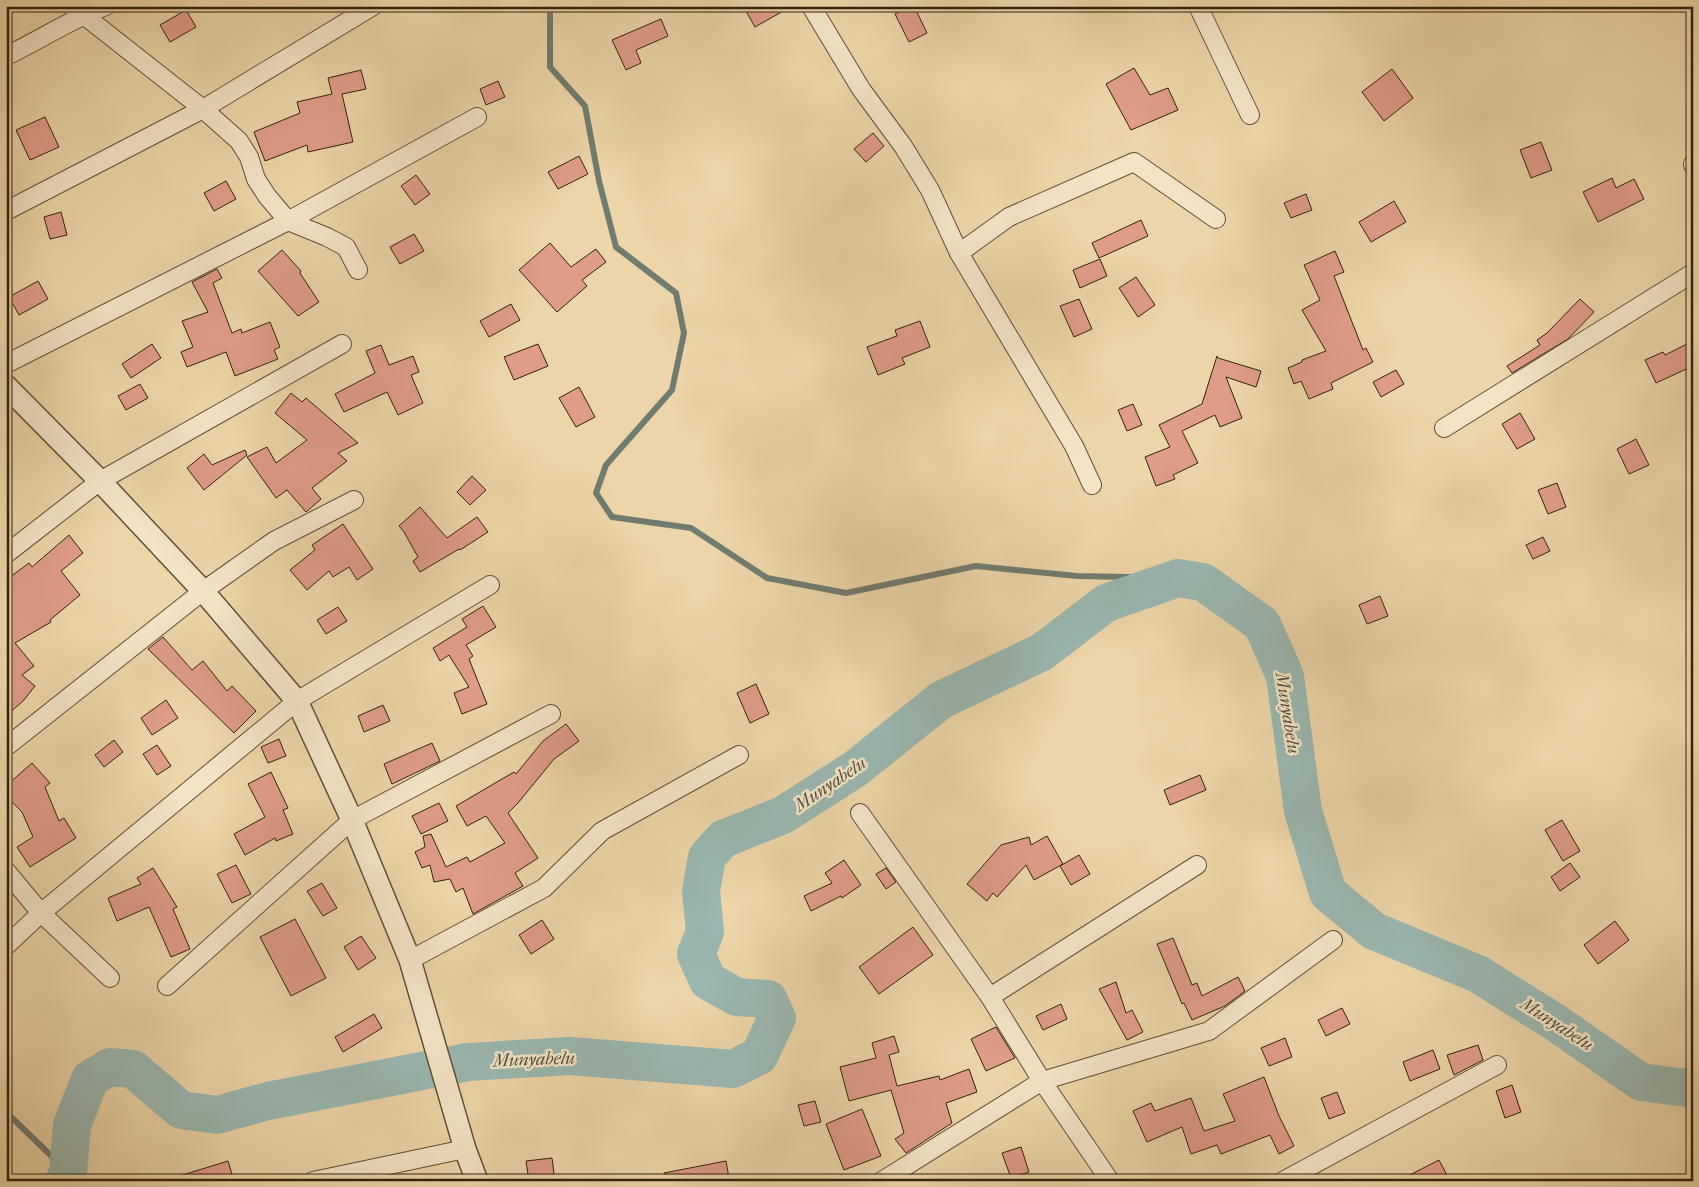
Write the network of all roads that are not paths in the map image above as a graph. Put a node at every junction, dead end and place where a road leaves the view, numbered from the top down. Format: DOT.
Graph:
graph roads {
  1 [pos="106,6"];
  2 [pos="373,6"];
  3 [pos="811,6"];
  4 [pos="1198,6"];
  5 [pos="77,11"];
  6 [pos="6,56"];
  7 [pos="203,109"];
  8 [pos="1250,115"];
  9 [pos="477,117"];
  10 [pos="6,211"];
  11 [pos="1216,219"];
  12 [pos="288,221"];
  13 [pos="960,253"];
  14 [pos="358,270"];
  15 [pos="1693,273"];
  16 [pos="342,344"];
  17 [pos="6,364"];
  18 [pos="6,386"];
  19 [pos="1444,428"];
  20 [pos="100,481"];
  21 [pos="1092,485"];
  22 [pos="354,500"];
  23 [pos="6,554"];
  24 [pos="490,585"];
  25 [pos="203,591"];
  26 [pos="297,701"];
  27 [pos="551,714"];
  28 [pos="6,747"];
  29 [pos="739,755"];
  30 [pos="860,813"];
  31 [pos="352,820"];
  32 [pos="1197,865"];
  33 [pos="6,871"];
  34 [pos="41,913"];
  35 [pos="1334,940"];
  36 [pos="6,946"];
  37 [pos="410,960"];
  38 [pos="110,978"];
  39 [pos="167,986"];
  40 [pos="990,997"];
  41 [pos="1497,1065"];
  42 [pos="1042,1081"];
  43 [pos="465,1149"];
  44 [pos="313,1181"];
  45 [pos="477,1181"];
  46 [pos="882,1181"];
  47 [pos="1110,1181"];
  48 [pos="1282,1181"];
  1 -- 5 [label="street"];
  2 -- 7 [label="street"];
  3 -- 13 [label="street"];
  4 -- 8 [label="street"];
  5 -- 6 [label="street"];
  5 -- 7 [label="street"];
  7 -- 10 [label="street"];
  7 -- 12 [label="street"];
  9 -- 12 [label="street"];
  11 -- 13 [label="street"];
  12 -- 14 [label="street"];
  12 -- 17 [label="street"];
  13 -- 21 [label="street"];
  15 -- 19 [label="street"];
  16 -- 20 [label="street"];
  18 -- 20 [label="street"];
  20 -- 23 [label="street"];
  20 -- 25 [label="street"];
  22 -- 25 [label="street"];
  24 -- 26 [label="street"];
  25 -- 26 [label="street"];
  25 -- 28 [label="street"];
  26 -- 31 [label="street"];
  26 -- 34 [label="street"];
  27 -- 31 [label="street"];
  29 -- 37 [label="street"];
  30 -- 40 [label="street"];
  31 -- 37 [label="street"];
  31 -- 39 [label="street"];
  32 -- 40 [label="street"];
  33 -- 34 [label="street"];
  34 -- 36 [label="street"];
  34 -- 38 [label="street"];
  35 -- 42 [label="street"];
  37 -- 43 [label="street"];
  40 -- 42 [label="street"];
  41 -- 48 [label="street"];
  42 -- 46 [label="street"];
  42 -- 47 [label="street"];
  43 -- 44 [label="street"];
  43 -- 45 [label="street"];
}
